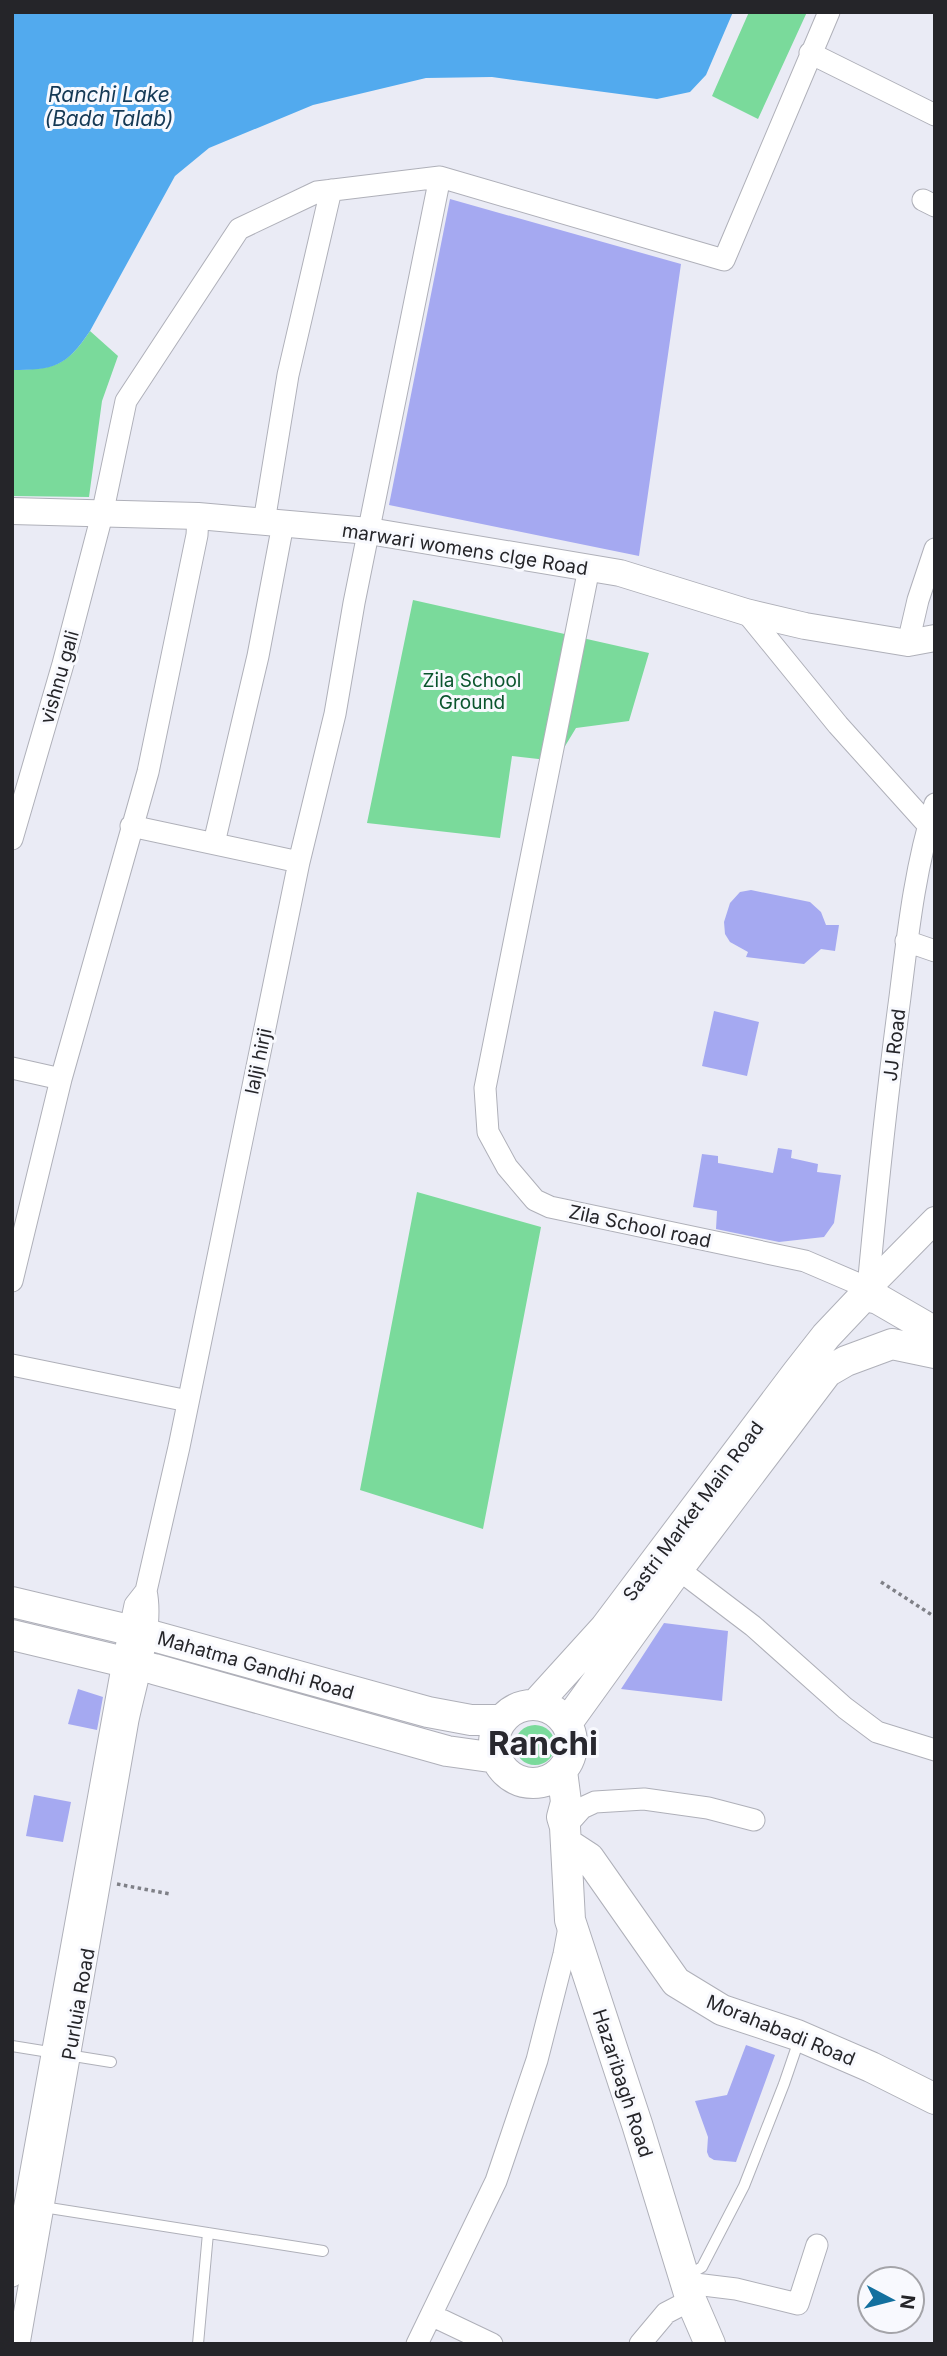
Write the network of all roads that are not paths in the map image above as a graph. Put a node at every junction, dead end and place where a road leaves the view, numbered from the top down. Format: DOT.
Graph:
graph roads {
  1 [pos="829,12"];
  2 [pos="810,53"];
  3 [pos="935,115"];
  4 [pos="440,177"];
  5 [pos="331,190"];
  6 [pos="12,511"];
  7 [pos="102,514"];
  8 [pos="198,516"];
  9 [pos="274,523"];
  10 [pos="369,531"];
  11 [pos="935,549"];
  12 [pos="589,568"];
  13 [pos="746,612"];
  14 [pos="935,638"];
  15 [pos="908,643"];
  16 [pos="935,804"];
  17 [pos="928,825"];
  18 [pos="131,826"];
  19 [pos="12,839"];
  20 [pos="214,842"];
  21 [pos="299,862"];
  22 [pos="906,941"];
  23 [pos="935,951"];
  24 [pos="12,1068"];
  25 [pos="61,1079"];
  26 [pos="935,1220"];
  27 [pos="12,1281"];
  28 [pos="868,1292"];
  29 [pos="935,1332"];
  30 [pos="935,1353"];
  31 [pos="12,1366"];
  32 [pos="188,1401"];
  33 [pos="678,1569"];
  34 [pos="12,1602"];
  35 [pos="138,1632"];
  36 [pos="12,1635"];
  37 [pos="131,1664"];
  38 [pos="536,1704"];
  39 [pos="501,1720"];
  40 [pos="567,1723"];
  41 [pos="935,1750"];
  42 [pos="497,1758"];
  43 [pos="562,1771"];
  44 [pos="527,1783"];
  45 [pos="754,1820"];
  46 [pos="564,1829"];
  47 [pos="570,1920"];
  48 [pos="797,2035"];
  49 [pos="12,2046"];
  50 [pos="61,2055"];
  51 [pos="111,2062"];
  52 [pos="935,2099"];
  53 [pos="44,2207"];
  54 [pos="208,2233"];
  55 [pos="817,2245"];
  56 [pos="323,2251"];
  57 [pos="12,2276"];
  58 [pos="687,2286"];
  59 [pos="431,2315"];
  60 [pos="19,2344"];
  61 [pos="198,2344"];
  62 [pos="417,2344"];
  63 [pos="492,2344"];
  64 [pos="640,2344"];
  65 [pos="710,2344"];
  1 -- 2 [label="street"];
  2 -- 3 [label="street"];
  2 -- 4 [label="street"];
  4 -- 5 [label="street, vishnu gali"];
  4 -- 10 [label="street, lalji hirji"];
  5 -- 7 [label="street, vishnu gali"];
  5 -- 9 [label="street"];
  6 -- 7 [label="street, marwari womens clge Road"];
  7 -- 8 [label="street, marwari womens clge Road"];
  7 -- 19 [label="street, vishnu gali"];
  8 -- 9 [label="street, marwari womens clge Road"];
  8 -- 18 [label="street"];
  9 -- 10 [label="street, marwari womens clge Road"];
  9 -- 20 [label="street"];
  10 -- 12 [label="street, marwari womens clge Road"];
  10 -- 21 [label="street, lalji hirji"];
  11 -- 15 [label="street"];
  12 -- 13 [label="street, marwari womens clge Road"];
  12 -- 28 [label="street, Zila School road"];
  13 -- 15 [label="street, marwari womens clge Road"];
  13 -- 17 [label="street"];
  14 -- 15 [label="street, marwari womens clge Road"];
  16 -- 17 [label="street, JJ Road"];
  17 -- 22 [label="street, JJ Road"];
  18 -- 20 [label="street"];
  18 -- 25 [label="street"];
  20 -- 21 [label="street"];
  21 -- 32 [label="street, lalji hirji"];
  22 -- 23 [label="street"];
  22 -- 28 [label="street, JJ Road"];
  24 -- 25 [label="street"];
  25 -- 27 [label="street"];
  26 -- 28 [label="street"];
  28 -- 29 [label="main road"];
  28 -- 38 [label="main road, Sastri Market Main Road"];
  30 -- 33 [label="main road"];
  31 -- 32 [label="street"];
  32 -- 35 [label="street, lalji hirji"];
  33 -- 40 [label="main road"];
  33 -- 41 [label="street"];
  34 -- 35 [label="main road, Mahatma Gandhi Road"];
  35 -- 37 [label="street, lalji hirji"];
  35 -- 39 [label="main road, Mahatma Gandhi Road"];
  36 -- 37 [label="main road, Mahatma Gandhi Road"];
  37 -- 42 [label="main road, Mahatma Gandhi Road"];
  37 -- 50 [label="street, Purluia Road"];
  37 -- 50 [label="street, Purluia Road"];
  38 -- 39 [label="main road"];
  38 -- 40 [label="main road"];
  39 -- 42 [label="main road"];
  40 -- 43 [label="main road"];
  42 -- 44 [label="main road"];
  43 -- 44 [label="main road"];
  43 -- 46 [label="main road, Hazaribagh Road"];
  44 -- 46 [label="main road"];
  45 -- 46 [label="street"];
  46 -- 47 [label="main road, Hazaribagh Road"];
  46 -- 48 [label="main road, Morahabadi Road"];
  47 -- 58 [label="main road, Hazaribagh Road"];
  47 -- 59 [label="street"];
  48 -- 52 [label="main road, Morahabadi Road"];
  48 -- 58 [label="lane"];
  49 -- 50 [label="lane"];
  50 -- 51 [label="lane"];
  50 -- 53 [label="street, Purluia Road"];
  50 -- 57 [label="street, Purluia Road"];
  53 -- 54 [label="lane"];
  53 -- 60 [label="street, Purluia Road"];
  54 -- 56 [label="lane"];
  54 -- 61 [label="lane"];
  55 -- 58 [label="street"];
  58 -- 64 [label="street"];
  58 -- 65 [label="main road, Hazaribagh Road"];
  59 -- 62 [label="street"];
  59 -- 63 [label="street"];
}
